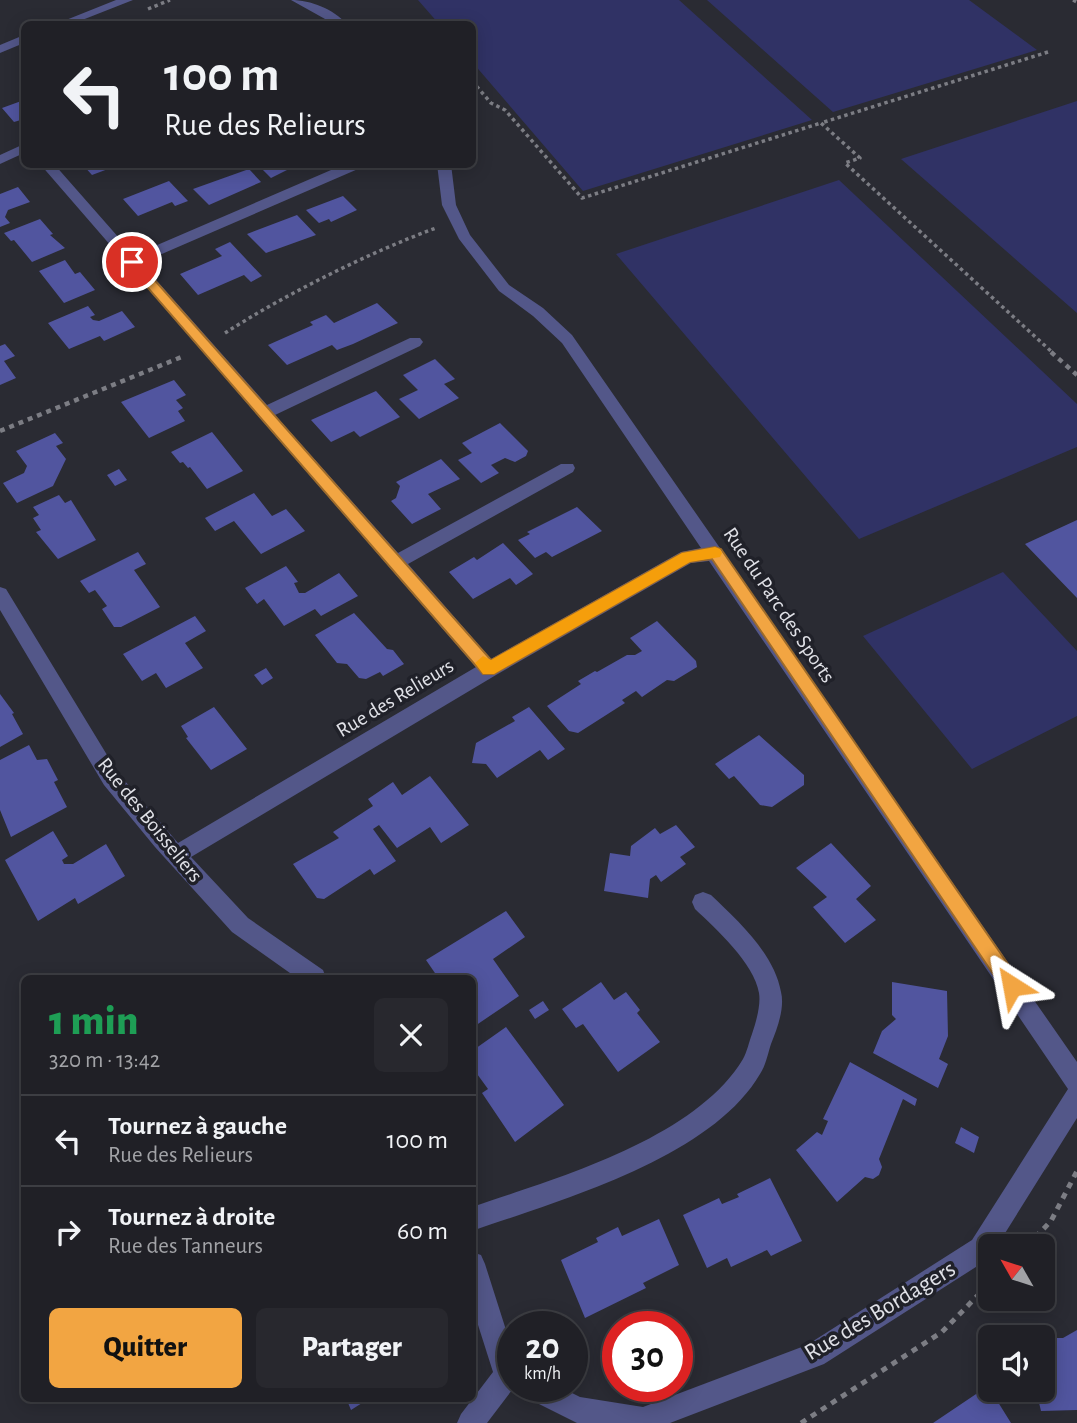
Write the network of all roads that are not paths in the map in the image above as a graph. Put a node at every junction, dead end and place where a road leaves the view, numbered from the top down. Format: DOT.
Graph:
graph roads {
  1 [pos="127,0"];
  2 [pos="297,0"];
  3 [pos="70,21"];
  4 [pos="337,21"];
  5 [pos="21,40"];
  6 [pos="0,49"];
  7 [pos="21,150"];
  8 [pos="0,160"];
  9 [pos="50,168"];
  10 [pos="348,168"];
  11 [pos="444,168"];
  12 [pos="132,262"];
  13 [pos="415,342"];
  14 [pos="265,413"];
  15 [pos="567,468"];
  16 [pos="715,553"];
  17 [pos="396,562"];
  18 [pos="0,594"];
  19 [pos="489,669"];
  20 [pos="176,855"];
  21 [pos="703,902"];
  22 [pos="311,975"];
  23 [pos="1077,1082"];
  24 [pos="1077,1097"];
  25 [pos="476,1218"];
  26 [pos="476,1274"];
  27 [pos="497,1329"];
  28 [pos="497,1397"];
  29 [pos="562,1402"];
  30 [pos="470,1423"];
  1 -- 3 [label="street"];
  2 -- 4 [label="street"];
  5 -- 6 [label="street"];
  7 -- 8 [label="street"];
  9 -- 12 [label="street"];
  10 -- 12 [label="street"];
  11 -- 16 [label="street, Rue du Parc des Sports"];
  12 -- 14 [label="street"];
  13 -- 14 [label="street"];
  14 -- 17 [label="street"];
  15 -- 17 [label="street"];
  16 -- 19 [label="street, Rue des Relieurs"];
  16 -- 23 [label="street, Rue du Parc des Sports"];
  17 -- 19 [label="street"];
  18 -- 20 [label="street, Rue des Boisseliers"];
  19 -- 20 [label="street, Rue des Relieurs"];
  20 -- 22 [label="street, Rue des Boisseliers"];
  21 -- 25 [label="street"];
  24 -- 29 [label="street, Rue des Bordagers"];
  26 -- 27 [label="street"];
  28 -- 30 [label="street"];
}
